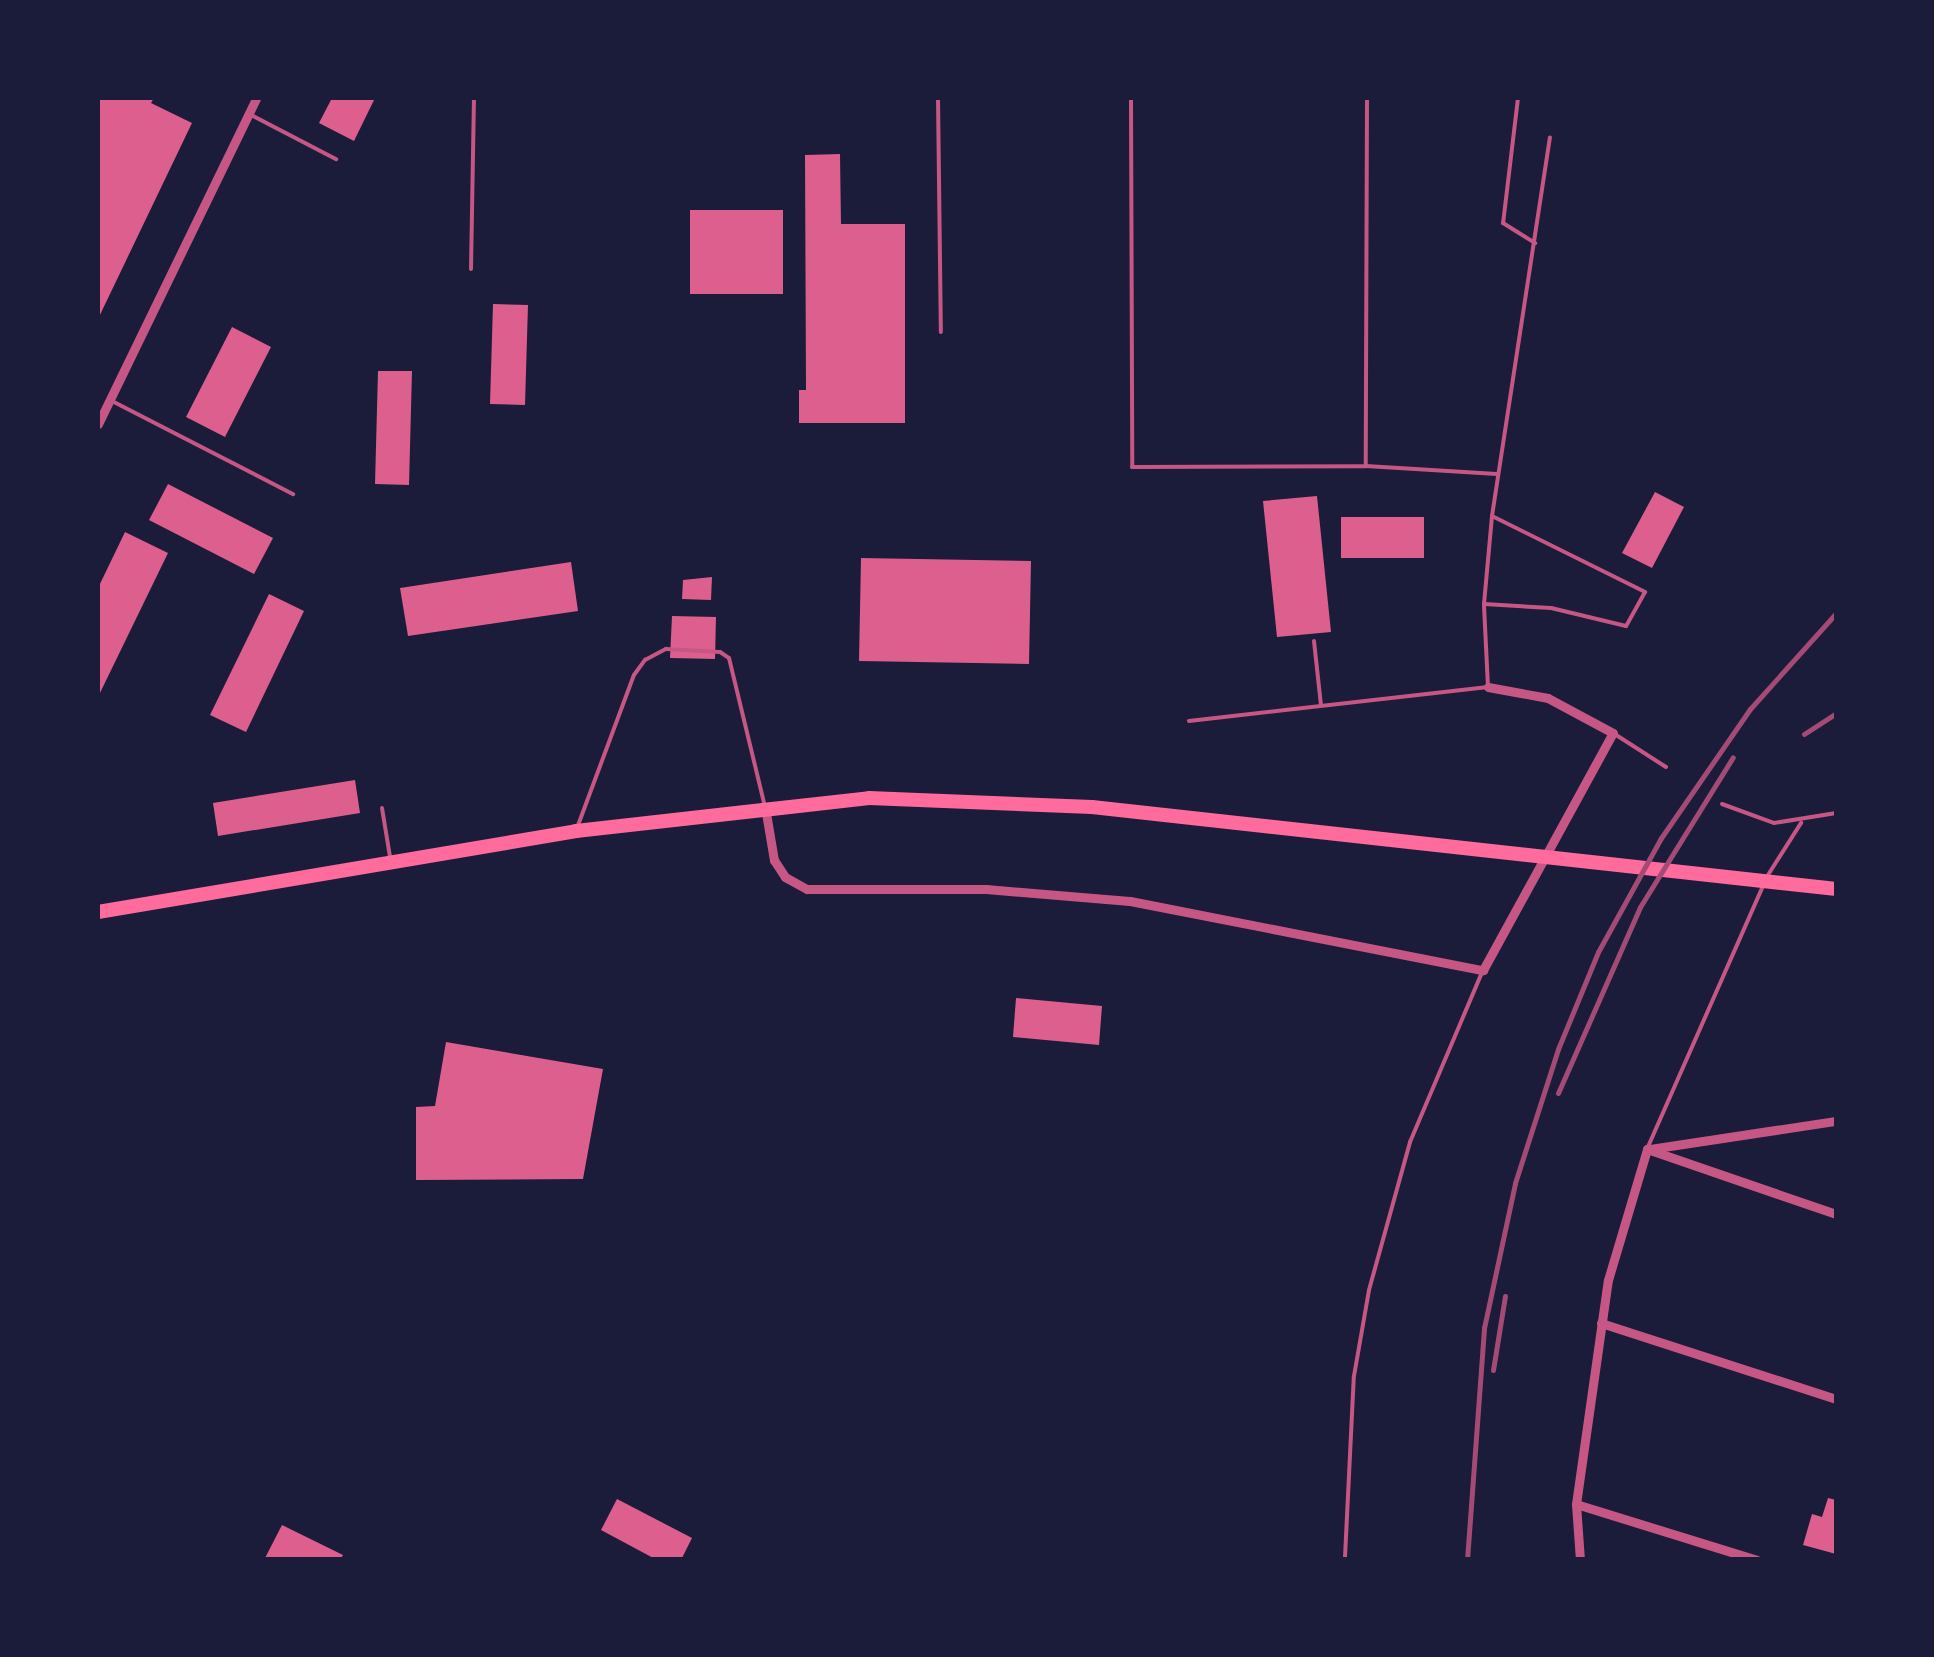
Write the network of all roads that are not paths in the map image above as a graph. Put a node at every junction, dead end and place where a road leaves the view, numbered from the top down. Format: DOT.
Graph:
graph roads {
  1 [pos="256,98"];
  2 [pos="474,98"];
  3 [pos="938,98"];
  4 [pos="1131,98"];
  5 [pos="1368,98"];
  6 [pos="1518,98"];
  7 [pos="248,114"];
  8 [pos="1550,137"];
  9 [pos="336,159"];
  10 [pos="1536,243"];
  11 [pos="471,270"];
  12 [pos="941,332"];
  13 [pos="109,400"];
  14 [pos="98,424"];
  15 [pos="1366,466"];
  16 [pos="1497,474"];
  17 [pos="293,494"];
  18 [pos="1492,516"];
  19 [pos="1484,604"];
  20 [pos="1314,641"];
  21 [pos="1488,687"];
  22 [pos="1321,705"];
  23 [pos="1188,721"];
  24 [pos="1613,733"];
  25 [pos="1666,767"];
  26 [pos="1722,804"];
  27 [pos="765,807"];
  28 [pos="382,808"];
  29 [pos="1836,813"];
  30 [pos="1801,823"];
  31 [pos="576,831"];
  32 [pos="391,862"];
  33 [pos="1836,889"];
  34 [pos="98,912"];
  35 [pos="1483,970"];
  36 [pos="1836,1121"];
  37 [pos="1647,1149"];
  38 [pos="1836,1214"];
  39 [pos="1600,1323"];
  40 [pos="1836,1399"];
  41 [pos="1576,1504"];
  42 [pos="1344,1558"];
  43 [pos="1580,1560"];
  44 [pos="1757,1560"];
  1 -- 7 [label="street"];
  2 -- 11 [label="lane"];
  3 -- 12 [label="lane"];
  4 -- 15 [label="lane"];
  5 -- 15 [label="lane"];
  6 -- 10 [label="lane"];
  7 -- 9 [label="lane"];
  7 -- 13 [label="street"];
  8 -- 10 [label="lane"];
  10 -- 16 [label="lane"];
  13 -- 14 [label="street"];
  13 -- 17 [label="lane"];
  15 -- 16 [label="lane"];
  16 -- 18 [label="lane"];
  18 -- 19 [label="lane"];
  18 -- 19 [label="lane"];
  19 -- 21 [label="lane"];
  20 -- 22 [label="lane"];
  21 -- 22 [label="lane"];
  21 -- 24 [label="street"];
  22 -- 23 [label="lane"];
  24 -- 25 [label="lane"];
  24 -- 35 [label="street"];
  26 -- 30 [label="lane"];
  27 -- 31 [label="main road"];
  27 -- 31 [label="lane"];
  27 -- 33 [label="main road"];
  27 -- 35 [label="street"];
  28 -- 32 [label="lane"];
  29 -- 30 [label="lane"];
  30 -- 37 [label="lane"];
  31 -- 32 [label="main road"];
  32 -- 34 [label="main road"];
  35 -- 42 [label="lane"];
  36 -- 37 [label="street"];
  37 -- 38 [label="street"];
  37 -- 39 [label="street"];
  39 -- 40 [label="street"];
  39 -- 41 [label="street"];
  41 -- 43 [label="street"];
  41 -- 44 [label="street"];
}
